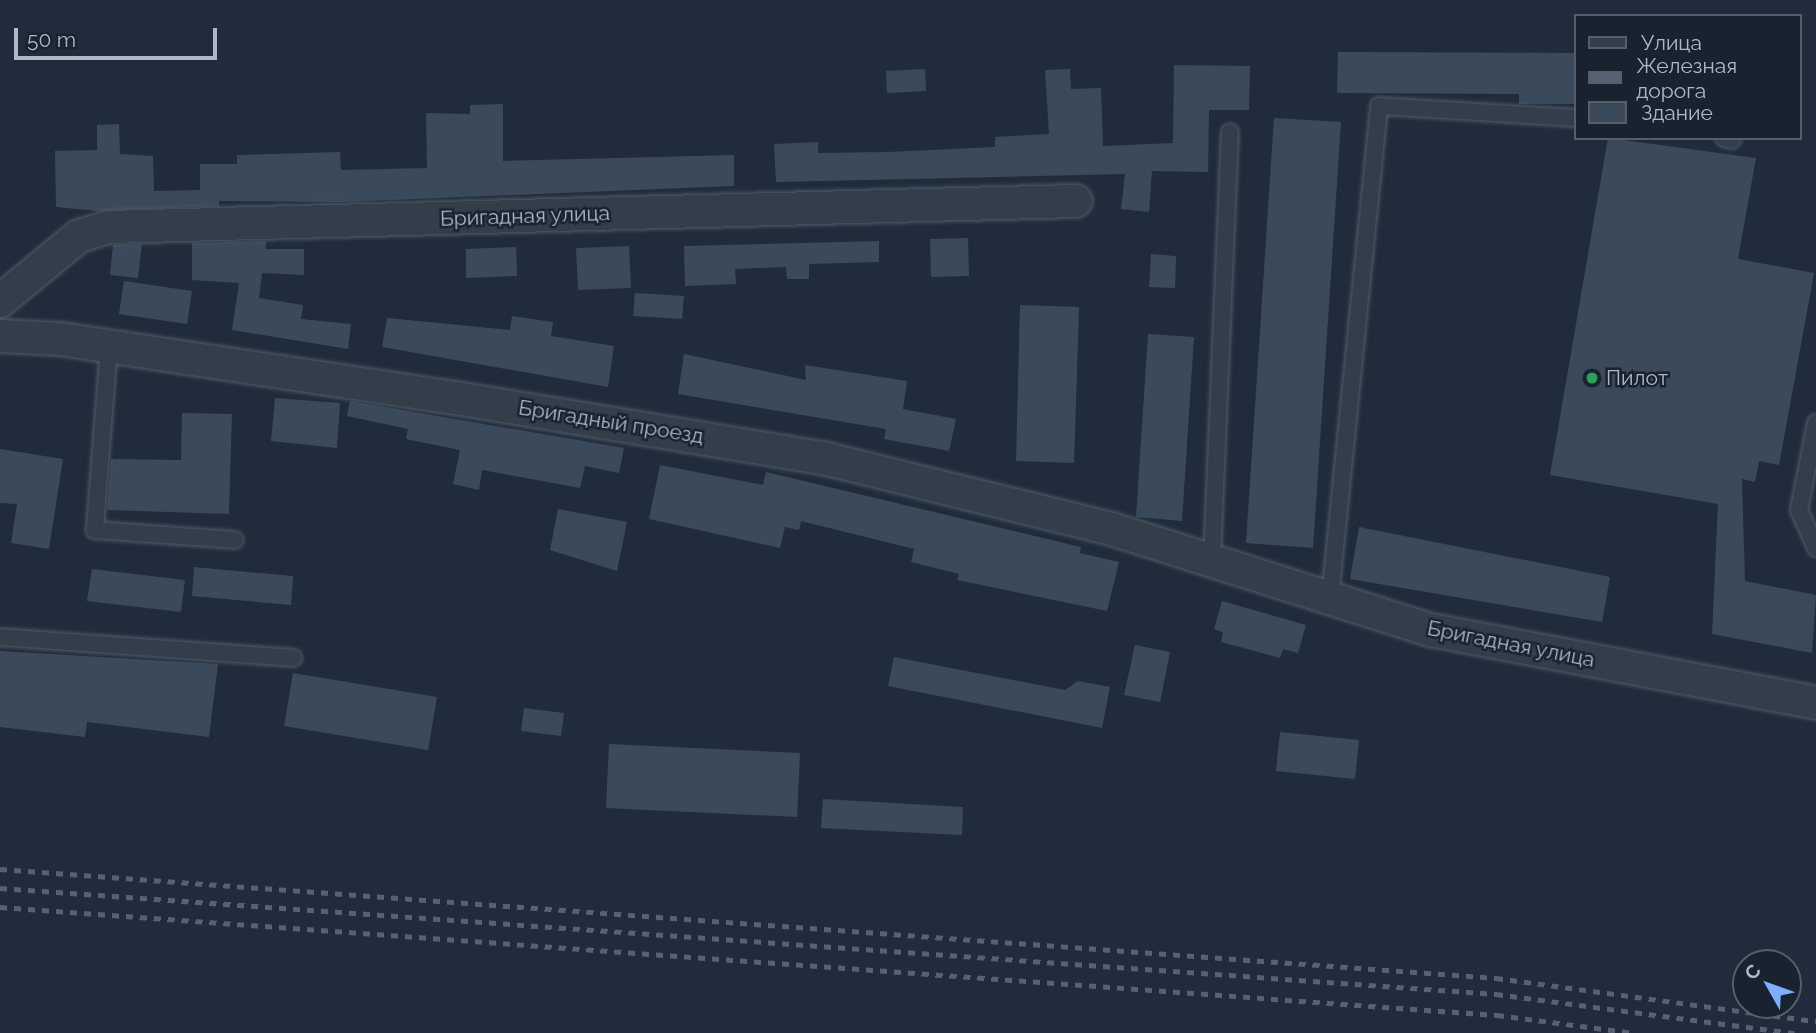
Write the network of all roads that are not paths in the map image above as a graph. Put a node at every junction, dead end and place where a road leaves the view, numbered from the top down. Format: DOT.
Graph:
graph roads {
  1 [pos="1574,118"];
  2 [pos="1230,132"];
  3 [pos="1076,201"];
  4 [pos="0,301"];
  5 [pos="0,336"];
  6 [pos="109,346"];
  7 [pos="1816,423"];
  8 [pos="235,540"];
  9 [pos="1816,548"];
  10 [pos="1212,561"];
  11 [pos="1330,598"];
  12 [pos="0,637"];
  13 [pos="293,658"];
  14 [pos="1816,703"];
  1 -- 11 [label="lane"];
  2 -- 10 [label="lane"];
  3 -- 4 [label="street, Бригадная улица"];
  5 -- 6 [label="street, Бригадный проезд"];
  6 -- 8 [label="lane"];
  6 -- 10 [label="street, Бригадный проезд"];
  7 -- 9 [label="lane"];
  10 -- 11 [label="street, Бригадная улица"];
  11 -- 14 [label="street, Бригадная улица"];
  12 -- 13 [label="lane"];
}
